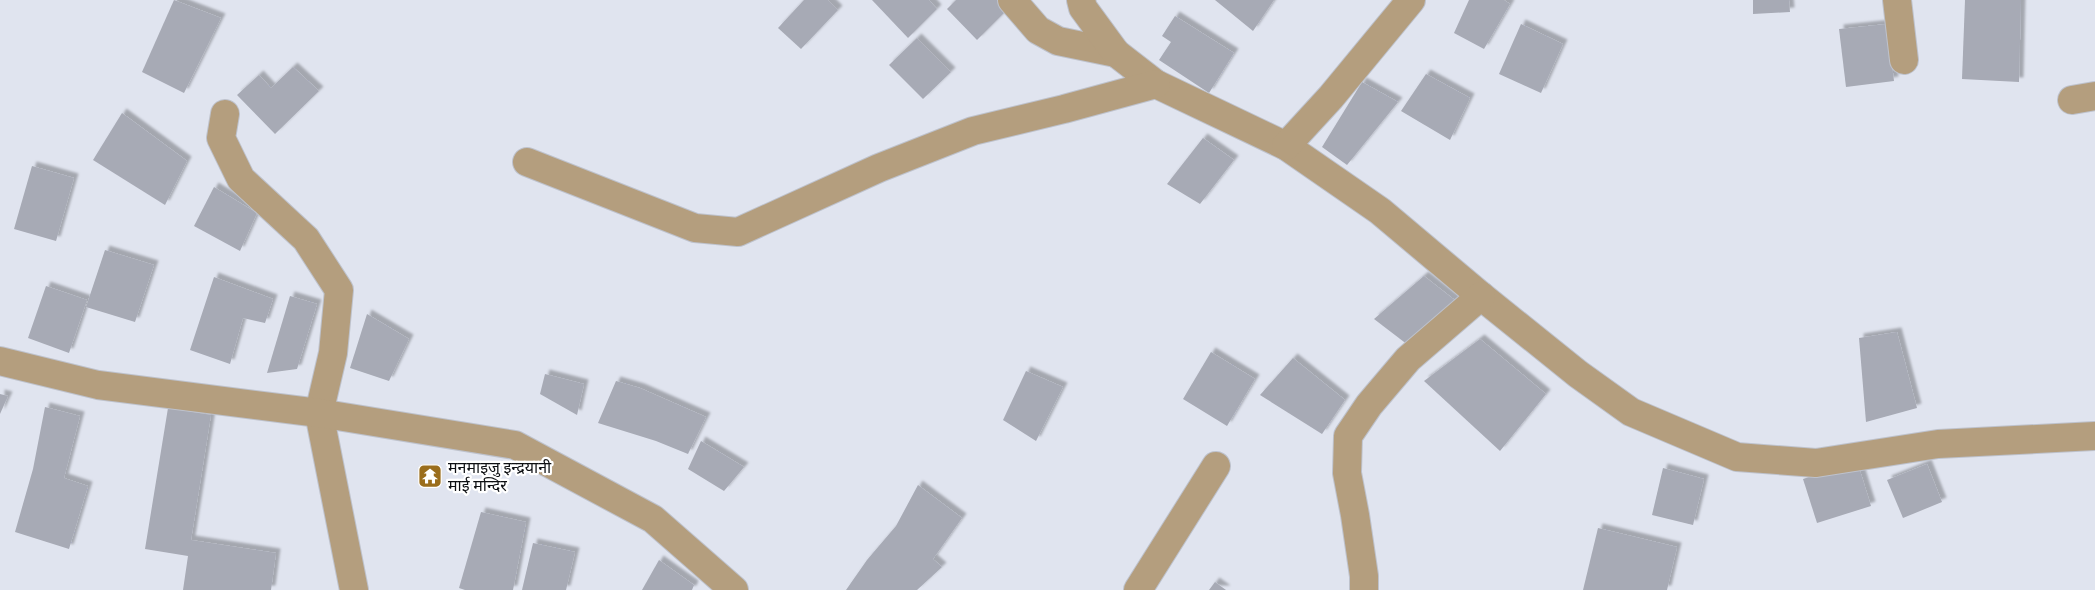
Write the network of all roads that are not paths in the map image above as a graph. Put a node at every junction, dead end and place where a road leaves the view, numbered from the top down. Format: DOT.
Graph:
graph roads {
  1 [pos="1012,0"];
  2 [pos="1081,0"];
  3 [pos="1411,0"];
  4 [pos="1897,0"];
  5 [pos="1116,53"];
  6 [pos="1904,60"];
  7 [pos="1156,84"];
  8 [pos="225,114"];
  9 [pos="1286,146"];
  10 [pos="527,162"];
  11 [pos="1480,296"];
  12 [pos="0,361"];
  13 [pos="318,413"];
  14 [pos="2095,436"];
  15 [pos="1216,466"];
  16 [pos="354,590"];
  17 [pos="734,590"];
  18 [pos="1138,590"];
  19 [pos="1364,590"];
  1 -- 5 [label="street"];
  2 -- 5 [label="street"];
  3 -- 9 [label="street"];
  4 -- 6 [label="street"];
  5 -- 7 [label="street"];
  7 -- 9 [label="street"];
  7 -- 10 [label="street"];
  8 -- 13 [label="street"];
  9 -- 11 [label="street"];
  11 -- 14 [label="street"];
  11 -- 19 [label="street"];
  12 -- 13 [label="street"];
  13 -- 16 [label="street"];
  13 -- 17 [label="street"];
  15 -- 18 [label="street"];
}
